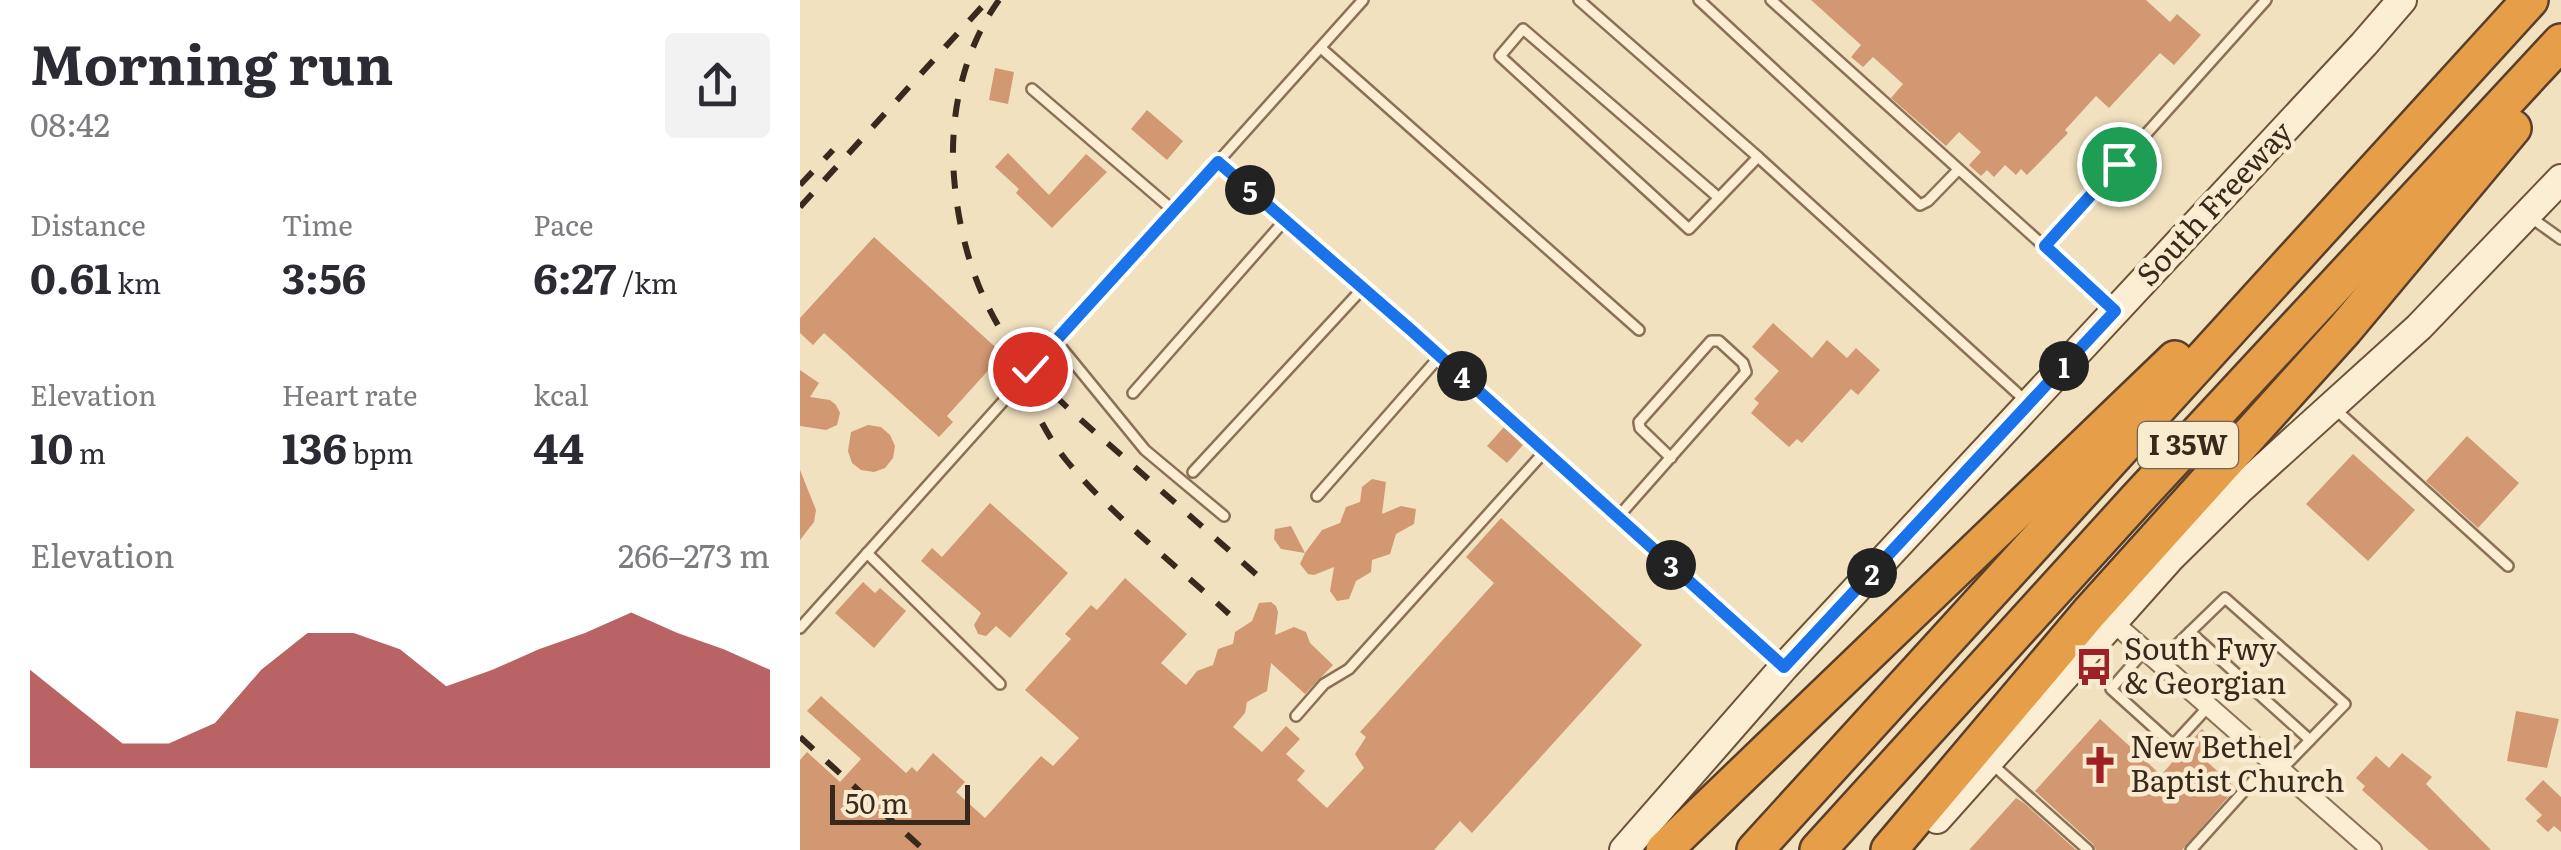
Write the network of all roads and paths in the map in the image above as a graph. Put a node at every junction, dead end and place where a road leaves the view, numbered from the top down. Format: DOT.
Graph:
graph roads {
  1 [pos="1364,0"];
  2 [pos="1579,0"];
  3 [pos="1771,0"];
  4 [pos="2266,0"];
  5 [pos="2530,0"];
  6 [pos="2400,1"];
  7 [pos="1704,2"];
  8 [pos="2561,42"];
  9 [pos="1320,48"];
  10 [pos="2561,73"];
  11 [pos="1032,89"];
  12 [pos="1758,157"];
  13 [pos="1218,162"];
  14 [pos="1958,170"];
  15 [pos="2561,179"];
  16 [pos="1719,198"];
  17 [pos="1174,211"];
  18 [pos="2528,215"];
  19 [pos="1284,220"];
  20 [pos="2561,240"];
  21 [pos="2045,246"];
  22 [pos="2276,276"];
  23 [pos="1363,288"];
  24 [pos="2115,311"];
  25 [pos="1639,330"];
  26 [pos="1056,342"];
  27 [pos="1440,356"];
  28 [pos="1133,393"];
  29 [pos="2029,404"];
  30 [pos="2332,406"];
  31 [pos="1545,451"];
  32 [pos="1671,458"];
  33 [pos="1193,472"];
  34 [pos="1317,496"];
  35 [pos="1224,516"];
  36 [pos="1618,517"];
  37 [pos="866,553"];
  38 [pos="2508,566"];
  39 [pos="2114,623"];
  40 [pos="800,628"];
  41 [pos="2190,632"];
  42 [pos="2152,656"];
  43 [pos="1784,667"];
  44 [pos="1000,684"];
  45 [pos="2208,706"];
  46 [pos="1296,716"];
  47 [pos="2310,740"];
  48 [pos="1989,761"];
  49 [pos="2276,766"];
  50 [pos="1624,850"];
  51 [pos="1664,850"];
  52 [pos="1754,850"];
  53 [pos="1818,850"];
  54 [pos="1889,850"];
  55 [pos="1909,850"];
  56 [pos="2088,850"];
  57 [pos="2191,850"];
  58 [pos="2372,850"];
  1 -- 9 [label="lane"];
  2 -- 12 [label="lane"];
  3 -- 14 [label="lane"];
  4 -- 21 [label="lane"];
  5 -- 22 [label="highway, I 35W"];
  6 -- 24 [label="main road, South Freeway"];
  7 -- 14 [label="lane"];
  8 -- 53 [label="highway, I 35W"];
  9 -- 13 [label="lane"];
  9 -- 25 [label="lane"];
  10 -- 54 [label="highway"];
  11 -- 17 [label="lane"];
  12 -- 16 [label="lane"];
  12 -- 29 [label="lane"];
  13 -- 17 [label="lane"];
  13 -- 19 [label="lane"];
  14 -- 21 [label="lane"];
  15 -- 18 [label="main road"];
  16 -- 16 [label="lane"];
  17 -- 26 [label="lane"];
  18 -- 20 [label="lane"];
  18 -- 30 [label="main road"];
  19 -- 23 [label="lane"];
  19 -- 28 [label="lane"];
  21 -- 24 [label="lane"];
  22 -- 51 [label="highway"];
  22 -- 52 [label="highway, I 35W"];
  23 -- 27 [label="lane"];
  23 -- 33 [label="lane"];
  24 -- 29 [label="main road, South Freeway"];
  26 -- 35 [label="lane"];
  26 -- 37 [label="lane"];
  27 -- 31 [label="lane"];
  27 -- 34 [label="lane"];
  29 -- 43 [label="main road, South Freeway"];
  30 -- 38 [label="lane"];
  30 -- 39 [label="main road"];
  31 -- 36 [label="lane"];
  31 -- 46 [label="lane"];
  32 -- 32 [label="lane"];
  32 -- 36 [label="lane"];
  36 -- 43 [label="lane"];
  37 -- 40 [label="lane"];
  37 -- 44 [label="lane"];
  39 -- 42 [label="street"];
  39 -- 48 [label="main road"];
  41 -- 42 [label="lane"];
  41 -- 47 [label="lane"];
  41 -- 47 [label="lane"];
  42 -- 45 [label="street"];
  42 -- 45 [label="lane"];
  43 -- 50 [label="main road, South Freeway"];
  45 -- 49 [label="street"];
  47 -- 49 [label="lane"];
  48 -- 55 [label="main road"];
  48 -- 56 [label="lane"];
  49 -- 57 [label="lane"];
  49 -- 58 [label="street"];
}
